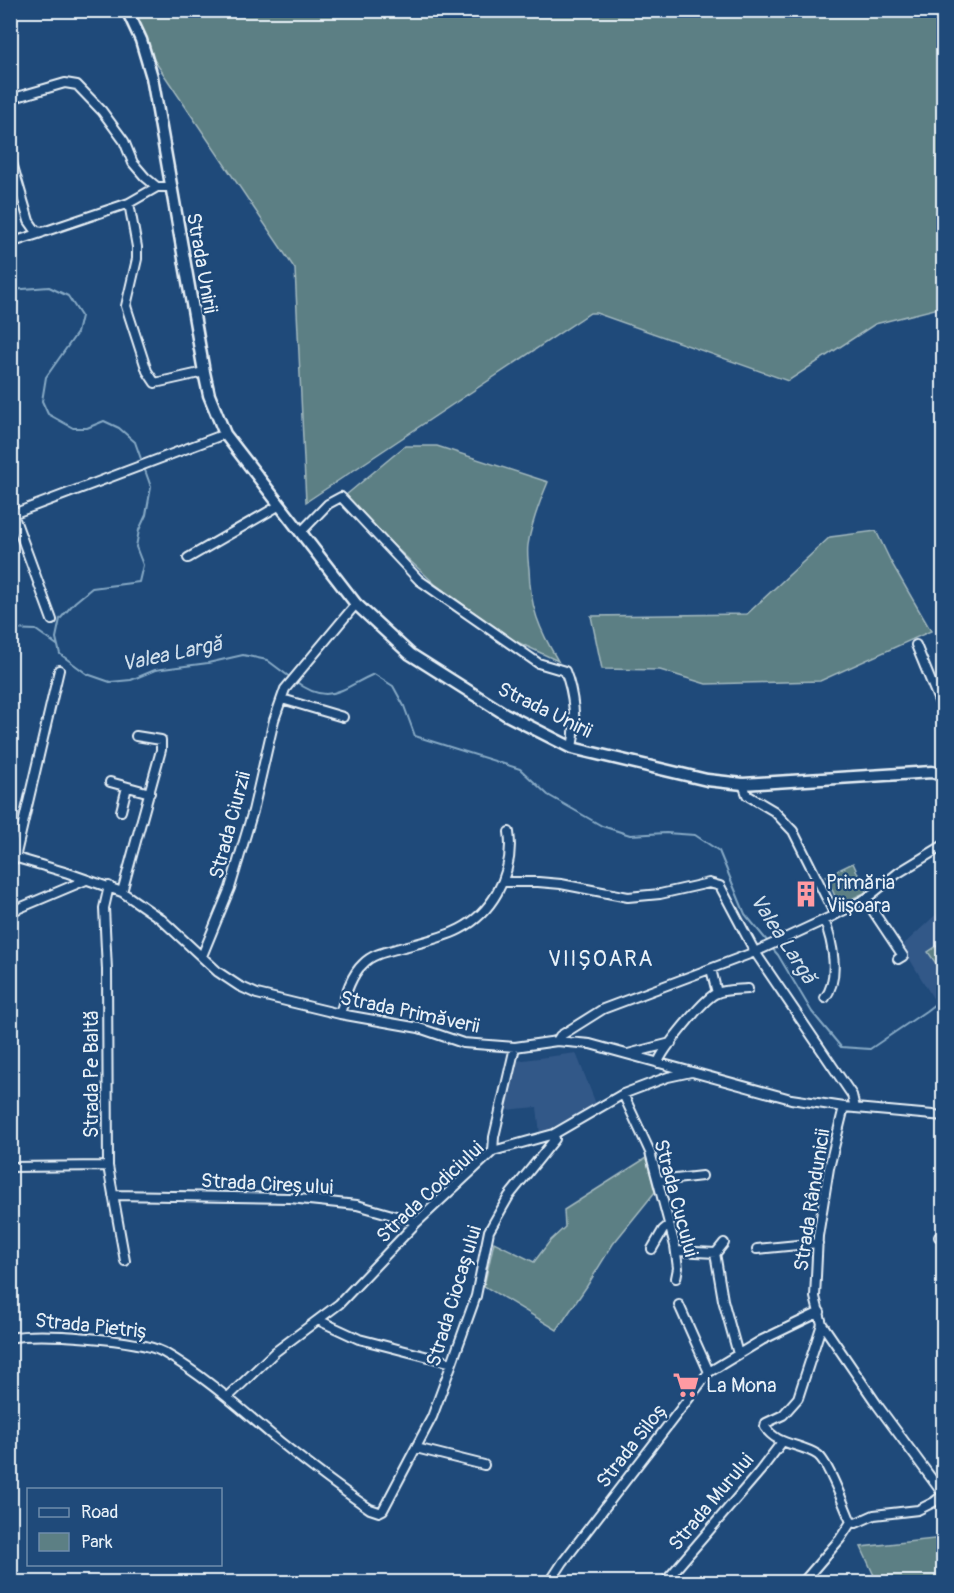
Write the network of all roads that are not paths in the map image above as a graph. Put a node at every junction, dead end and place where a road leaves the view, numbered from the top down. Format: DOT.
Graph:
graph roads {
  1 [pos="127,10"];
  2 [pos="10,99"];
  3 [pos="10,156"];
  4 [pos="158,187"];
  5 [pos="170,187"];
  6 [pos="129,203"];
  7 [pos="43,232"];
  8 [pos="10,243"];
  9 [pos="204,372"];
  10 [pos="225,434"];
  11 [pos="280,505"];
  12 [pos="12,514"];
  13 [pos="301,531"];
  14 [pos="188,558"];
  15 [pos="356,604"];
  16 [pos="52,620"];
  17 [pos="916,645"];
  18 [pos="59,670"];
  19 [pos="282,699"];
  20 [pos="944,713"];
  21 [pos="343,717"];
  22 [pos="136,736"];
  23 [pos="572,748"];
  24 [pos="944,776"];
  25 [pos="110,782"];
  26 [pos="743,784"];
  27 [pos="127,787"];
  28 [pos="150,793"];
  29 [pos="121,811"];
  30 [pos="509,832"];
  31 [pos="944,845"];
  32 [pos="13,857"];
  33 [pos="86,880"];
  34 [pos="503,882"];
  35 [pos="109,886"];
  36 [pos="122,892"];
  37 [pos="865,899"];
  38 [pos="10,912"];
  39 [pos="835,915"];
  40 [pos="824,920"];
  41 [pos="758,950"];
  42 [pos="202,956"];
  43 [pos="898,959"];
  44 [pos="711,969"];
  45 [pos="748,989"];
  46 [pos="717,993"];
  47 [pos="825,998"];
  48 [pos="340,1014"];
  49 [pos="557,1041"];
  50 [pos="671,1043"];
  51 [pos="515,1047"];
  52 [pos="626,1054"];
  53 [pos="658,1063"];
  54 [pos="691,1072"];
  55 [pos="624,1094"];
  56 [pos="844,1107"];
  57 [pos="855,1108"];
  58 [pos="944,1116"];
  59 [pos="554,1134"];
  60 [pos="493,1151"];
  61 [pos="108,1166"];
  62 [pos="10,1167"];
  63 [pos="702,1176"];
  64 [pos="658,1182"];
  65 [pos="112,1196"];
  66 [pos="417,1222"];
  67 [pos="669,1225"];
  68 [pos="724,1243"];
  69 [pos="818,1243"];
  70 [pos="652,1249"];
  71 [pos="757,1249"];
  72 [pos="676,1251"];
  73 [pos="715,1253"];
  74 [pos="125,1261"];
  75 [pos="676,1278"];
  76 [pos="678,1305"];
  77 [pos="820,1312"];
  78 [pos="318,1320"];
  79 [pos="822,1324"];
  80 [pos="10,1338"];
  81 [pos="738,1354"];
  82 [pos="452,1364"];
  83 [pos="709,1372"];
  84 [pos="228,1397"];
  85 [pos="782,1442"];
  86 [pos="416,1448"];
  87 [pos="484,1465"];
  88 [pos="943,1494"];
  89 [pos="383,1510"];
  90 [pos="851,1522"];
  91 [pos="550,1582"];
  92 [pos="665,1582"];
  93 [pos="803,1582"];
  1 -- 5 [label="main road, Strada Unirii"];
  2 -- 4 [label="street"];
  3 -- 7 [label="street"];
  4 -- 5 [label="street"];
  4 -- 6 [label="street"];
  5 -- 9 [label="main road, Strada Unirii"];
  6 -- 7 [label="street"];
  6 -- 9 [label="street"];
  7 -- 8 [label="street"];
  9 -- 10 [label="main road, Strada Unirii"];
  10 -- 11 [label="main road, Strada Unirii"];
  10 -- 12 [label="street"];
  11 -- 13 [label="main road, Strada Unirii"];
  11 -- 14 [label="street"];
  12 -- 16 [label="street"];
  13 -- 15 [label="main road, Strada Unirii"];
  13 -- 23 [label="street"];
  15 -- 19 [label="street, Strada Ciurzii"];
  15 -- 23 [label="main road, Strada Unirii"];
  17 -- 20 [label="street"];
  18 -- 32 [label="street"];
  19 -- 21 [label="street"];
  19 -- 42 [label="street, Strada Ciurzii"];
  22 -- 28 [label="street"];
  23 -- 26 [label="main road, Strada Unirii"];
  24 -- 26 [label="main road, Strada Unirii"];
  25 -- 27 [label="street"];
  26 -- 39 [label="street"];
  27 -- 28 [label="street"];
  27 -- 29 [label="street"];
  28 -- 36 [label="street"];
  30 -- 34 [label="street"];
  31 -- 37 [label="street"];
  32 -- 33 [label="street, Strada Primăverii"];
  33 -- 35 [label="street, Strada Primăverii"];
  33 -- 38 [label="street"];
  34 -- 41 [label="street"];
  34 -- 48 [label="street"];
  35 -- 36 [label="street, Strada Primăverii"];
  35 -- 61 [label="street, Strada Pe Baltă"];
  36 -- 42 [label="street, Strada Primăverii"];
  37 -- 39 [label="street"];
  37 -- 43 [label="street"];
  39 -- 40 [label="street"];
  40 -- 41 [label="street"];
  40 -- 47 [label="street"];
  41 -- 44 [label="street"];
  41 -- 57 [label="street"];
  42 -- 48 [label="street, Strada Primăverii"];
  44 -- 46 [label="street"];
  44 -- 49 [label="street"];
  45 -- 46 [label="street"];
  46 -- 50 [label="street"];
  48 -- 51 [label="street, Strada Primăverii"];
  49 -- 51 [label="street, Strada Primăverii"];
  49 -- 52 [label="street, Strada Primăverii"];
  50 -- 52 [label="street"];
  50 -- 53 [label="street"];
  51 -- 60 [label="street"];
  52 -- 53 [label="street, Strada Primăverii"];
  53 -- 54 [label="street, Strada Primăverii"];
  54 -- 55 [label="street, Strada Codiciului"];
  54 -- 56 [label="street, Strada Primăverii"];
  55 -- 59 [label="street, Strada Codiciului"];
  55 -- 64 [label="street, Strada Cucului"];
  56 -- 57 [label="street, Strada Primăverii"];
  56 -- 69 [label="street, Strada Rândunicii"];
  57 -- 58 [label="street, Strada Primăverii"];
  59 -- 60 [label="street, Strada Codiciului"];
  59 -- 82 [label="street, Strada Ciocașului"];
  60 -- 66 [label="street, Strada Codiciului"];
  61 -- 62 [label="street"];
  61 -- 65 [label="street, Strada Pe Baltă"];
  63 -- 64 [label="street"];
  64 -- 67 [label="street, Strada Cucului"];
  65 -- 66 [label="street, Strada Cireșului"];
  65 -- 74 [label="street, Strada Pe Baltă"];
  66 -- 78 [label="street, Strada Codiciului"];
  67 -- 70 [label="street"];
  67 -- 72 [label="street, Strada Cucului"];
  68 -- 73 [label="street"];
  69 -- 71 [label="street"];
  69 -- 77 [label="street, Strada Rândunicii"];
  72 -- 73 [label="street"];
  72 -- 75 [label="street, Strada Cucului"];
  73 -- 81 [label="street"];
  76 -- 83 [label="street"];
  77 -- 79 [label="street, Strada Rândunicii"];
  77 -- 81 [label="street, Strada Siloș"];
  78 -- 82 [label="street"];
  78 -- 84 [label="street, Strada Codiciului"];
  79 -- 85 [label="street, Strada Rândunicii"];
  79 -- 88 [label="street"];
  80 -- 84 [label="street, Strada Pietriș"];
  81 -- 83 [label="street, Strada Siloș"];
  82 -- 86 [label="street, Strada Ciocașului"];
  83 -- 91 [label="street, Strada Siloș"];
  84 -- 89 [label="street, Strada Pietriș"];
  85 -- 90 [label="street"];
  85 -- 92 [label="street, Strada Murului"];
  86 -- 87 [label="street"];
  86 -- 89 [label="street, Strada Ciocașului"];
  88 -- 90 [label="street"];
  90 -- 93 [label="street"];
}
